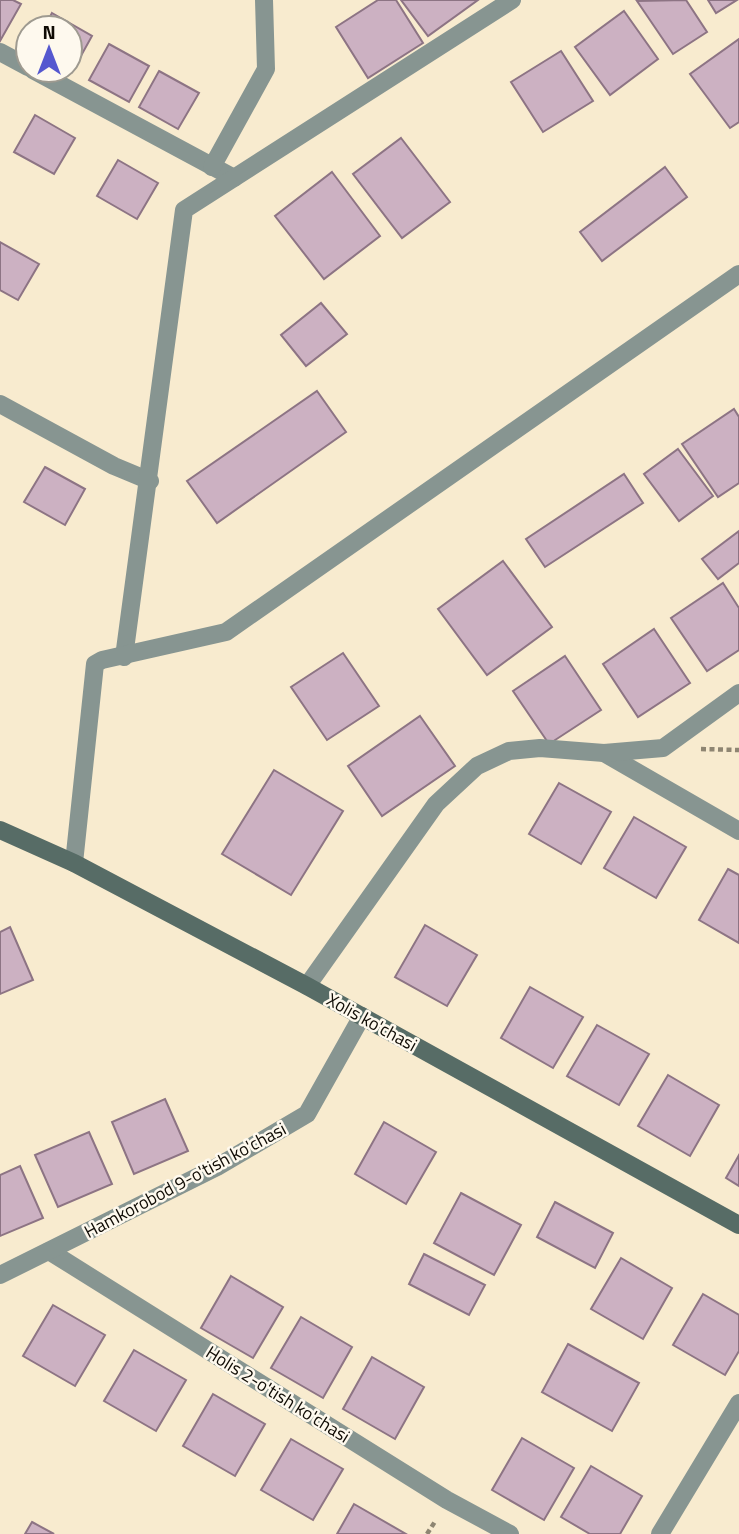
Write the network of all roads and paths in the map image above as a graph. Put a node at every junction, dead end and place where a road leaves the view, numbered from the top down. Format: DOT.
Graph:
graph roads {
  1 [pos="264,0"];
  2 [pos="512,0"];
  3 [pos="59,84"];
  4 [pos="212,167"];
  5 [pos="234,178"];
  6 [pos="739,274"];
  7 [pos="0,404"];
  8 [pos="149,481"];
  9 [pos="124,657"];
  10 [pos="739,693"];
  11 [pos="604,753"];
  12 [pos="0,830"];
  13 [pos="739,831"];
  14 [pos="74,863"];
  15 [pos="307,986"];
  16 [pos="362,1016"];
  17 [pos="739,1225"];
  18 [pos="49,1251"];
  19 [pos="0,1275"];
  20 [pos="739,1403"];
  21 [pos="510,1534"];
  22 [pos="660,1534"];
  1 -- 4 [label="street"];
  2 -- 5 [label="street"];
  3 -- 4 [label="street"];
  4 -- 5 [label="street"];
  5 -- 8 [label="street"];
  6 -- 9 [label="street"];
  7 -- 8 [label="street"];
  8 -- 9 [label="street"];
  9 -- 14 [label="street"];
  10 -- 11 [label="street"];
  11 -- 13 [label="street"];
  11 -- 15 [label="street"];
  12 -- 14 [label="street, Xolis ko'chasi"];
  14 -- 15 [label="street, Xolis ko'chasi"];
  15 -- 16 [label="street, Xolis ko'chasi"];
  16 -- 17 [label="street, Xolis ko'chasi"];
  16 -- 18 [label="street, Hamkorobod 9-o'tish ko'chasi"];
  18 -- 19 [label="street, Hamkorobod 9-o'tish ko'chasi"];
  18 -- 21 [label="street, Holis 2-o'tish ko'chasi"];
  20 -- 22 [label="street"];
}
